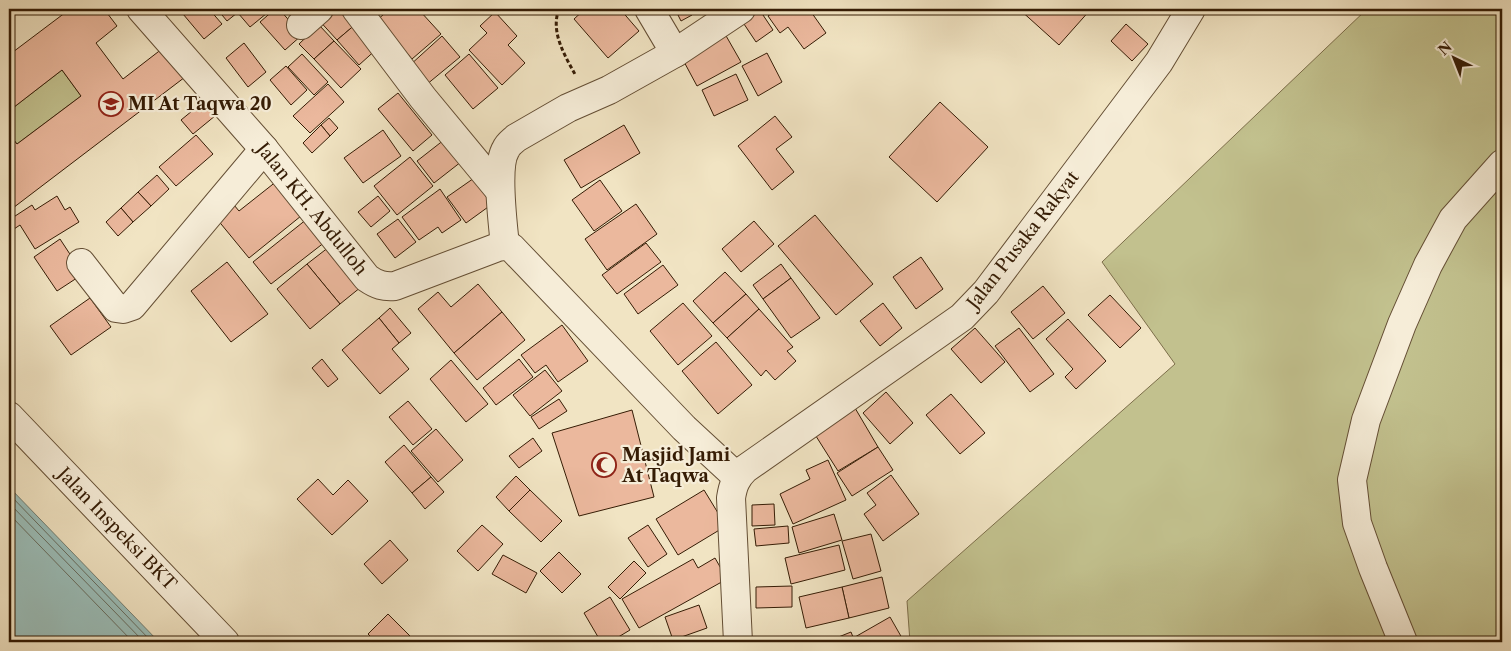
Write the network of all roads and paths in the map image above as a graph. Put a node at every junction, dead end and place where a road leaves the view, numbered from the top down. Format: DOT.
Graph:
graph roads {
  1 [pos="141,9"];
  2 [pos="356,9"];
  3 [pos="559,9"];
  4 [pos="649,9"];
  5 [pos="741,9"];
  6 [pos="1191,9"];
  7 [pos="675,53"];
  8 [pos="588,99"];
  9 [pos="264,149"];
  10 [pos="1502,164"];
  11 [pos="500,191"];
  12 [pos="505,246"];
  13 [pos="81,263"];
  14 [pos="9,416"];
  15 [pos="737,477"];
  16 [pos="225,642"];
  17 [pos="738,642"];
  18 [pos="1403,642"];
  1 -- 9 [label="street, Jalan KH. Abdulloh"];
  2 -- 11 [label="street"];
  3 -- 8 [label="path"];
  4 -- 7 [label="street"];
  5 -- 7 [label="street"];
  6 -- 15 [label="street, Jalan Pusaka Rakyat"];
  7 -- 8 [label="street"];
  8 -- 11 [label="street"];
  9 -- 12 [label="street, Jalan KH. Abdulloh"];
  9 -- 13 [label="street"];
  10 -- 18 [label="street"];
  11 -- 12 [label="street"];
  12 -- 15 [label="street"];
  14 -- 16 [label="street, Jalan Inspeksi BKT"];
  15 -- 17 [label="street"];
}
